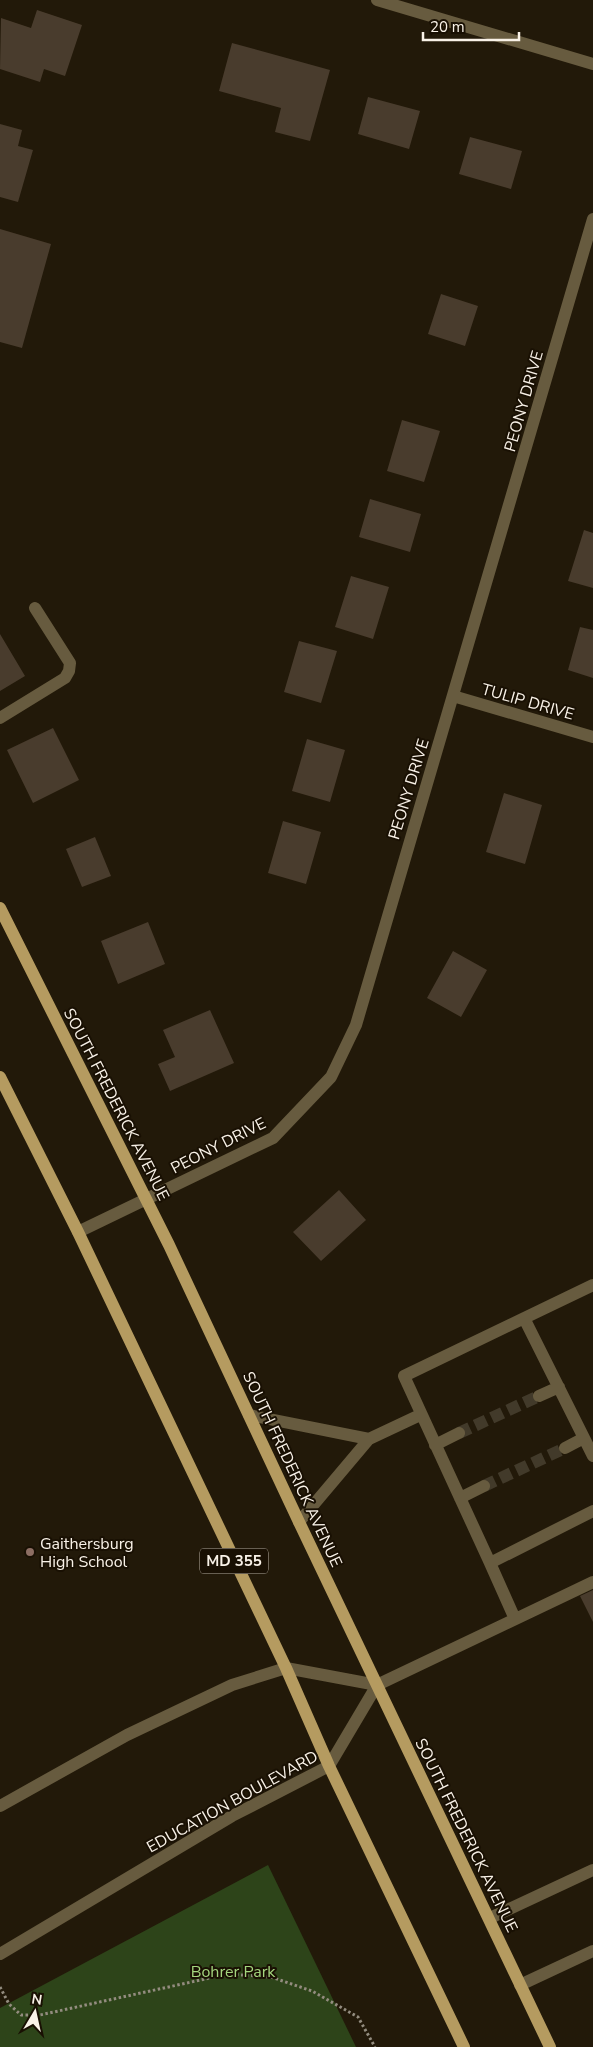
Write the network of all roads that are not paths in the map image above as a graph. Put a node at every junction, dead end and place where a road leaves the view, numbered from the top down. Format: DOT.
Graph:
graph roads {
  1 [pos="377,0"];
  2 [pos="593,64"];
  3 [pos="593,219"];
  4 [pos="35,608"];
  5 [pos="453,696"];
  6 [pos="0,718"];
  7 [pos="593,737"];
  8 [pos="0,908"];
  9 [pos="0,1077"];
  10 [pos="146,1198"];
  11 [pos="78,1232"];
  12 [pos="593,1285"];
  13 [pos="524,1318"];
  14 [pos="558,1387"];
  15 [pos="539,1396"];
  16 [pos="249,1415"];
  17 [pos="420,1415"];
  18 [pos="459,1433"];
  19 [pos="369,1438"];
  20 [pos="584,1438"];
  21 [pos="435,1445"];
  22 [pos="564,1448"];
  23 [pos="593,1456"];
  24 [pos="484,1486"];
  25 [pos="460,1498"];
  26 [pos="593,1511"];
  27 [pos="298,1522"];
  28 [pos="490,1563"];
  29 [pos="593,1582"];
  30 [pos="515,1619"];
  31 [pos="286,1668"];
  32 [pos="377,1685"];
  33 [pos="329,1766"];
  34 [pos="0,1806"];
  35 [pos="593,1870"];
  36 [pos="490,1918"];
  37 [pos="593,1951"];
  38 [pos="0,1954"];
  39 [pos="520,1985"];
  40 [pos="464,2047"];
  41 [pos="550,2047"];
  1 -- 2 [label="street"];
  3 -- 5 [label="street, PEONY DRIVE"];
  4 -- 6 [label="street"];
  5 -- 7 [label="street, TULIP DRIVE"];
  5 -- 10 [label="street, PEONY DRIVE"];
  8 -- 10 [label="main road, SOUTH FREDERICK AVENUE"];
  9 -- 11 [label="main road, MD 355"];
  10 -- 11 [label="street, PEONY DRIVE"];
  10 -- 16 [label="main road, SOUTH FREDERICK AVENUE"];
  11 -- 31 [label="main road, MD 355"];
  12 -- 13 [label="street"];
  13 -- 14 [label="street"];
  13 -- 17 [label="street"];
  14 -- 15 [label="street"];
  14 -- 20 [label="street"];
  16 -- 19 [label="street"];
  16 -- 27 [label="main road, SOUTH FREDERICK AVENUE"];
  17 -- 19 [label="street"];
  17 -- 21 [label="street"];
  18 -- 21 [label="street"];
  19 -- 27 [label="street"];
  20 -- 22 [label="street"];
  20 -- 23 [label="street"];
  21 -- 25 [label="street"];
  24 -- 25 [label="street"];
  25 -- 28 [label="street"];
  26 -- 28 [label="street"];
  27 -- 32 [label="main road, SOUTH FREDERICK AVENUE"];
  28 -- 30 [label="street"];
  29 -- 30 [label="street"];
  30 -- 32 [label="street"];
  31 -- 32 [label="street"];
  31 -- 33 [label="main road, MD 355"];
  31 -- 34 [label="street"];
  32 -- 33 [label="street, EDUCATION BOULEVARD"];
  32 -- 36 [label="main road, SOUTH FREDERICK AVENUE"];
  33 -- 38 [label="street, EDUCATION BOULEVARD"];
  33 -- 40 [label="main road, MD 355"];
  35 -- 36 [label="street"];
  36 -- 39 [label="main road, SOUTH FREDERICK AVENUE"];
  37 -- 39 [label="street"];
  39 -- 41 [label="main road, SOUTH FREDERICK AVENUE"];
}
